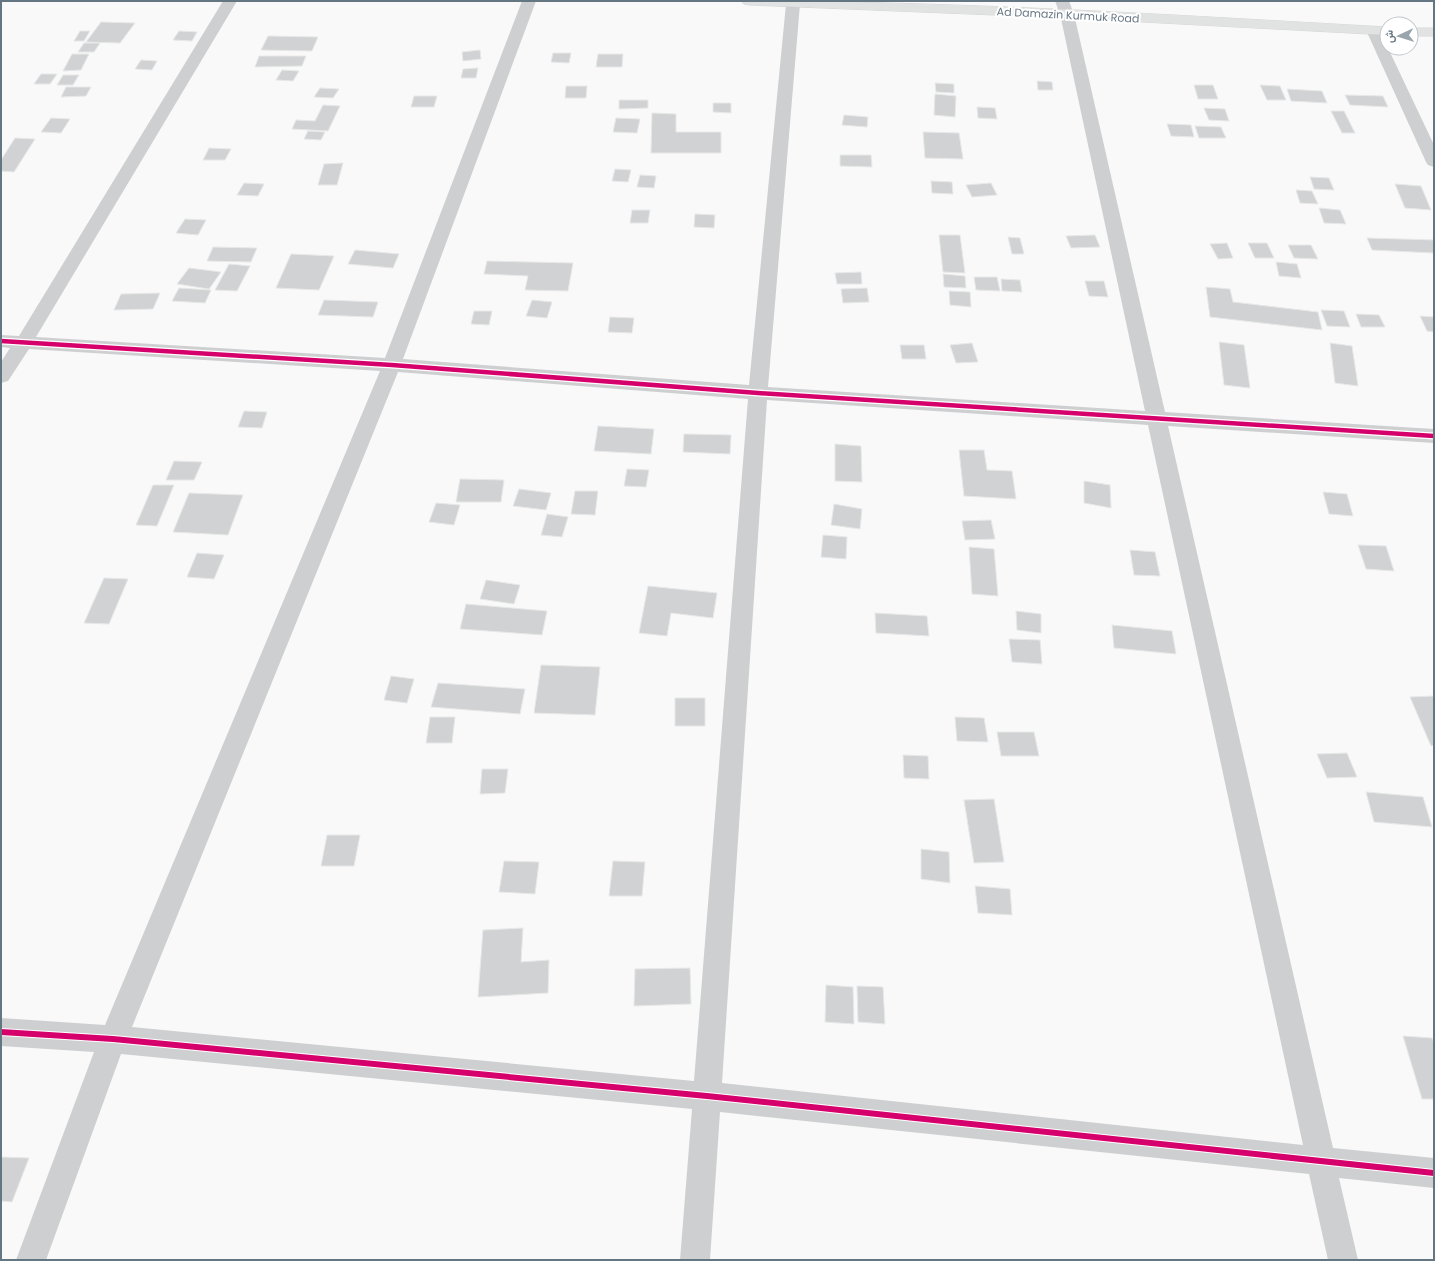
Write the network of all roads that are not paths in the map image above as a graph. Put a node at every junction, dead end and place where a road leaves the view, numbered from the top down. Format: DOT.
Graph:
graph roads {
  1 [pos="230,1"];
  2 [pos="529,1"];
  3 [pos="749,1"];
  4 [pos="794,4"];
  5 [pos="844,4"];
  6 [pos="1064,7"];
  7 [pos="1379,30"];
  8 [pos="1419,32"];
  9 [pos="1434,32"];
  10 [pos="1391,56"];
  11 [pos="1434,162"];
  12 [pos="1,340"];
  13 [pos="24,342"];
  14 [pos="392,365"];
  15 [pos="1,376"];
  16 [pos="758,393"];
  17 [pos="1157,418"];
  18 [pos="1434,436"];
  19 [pos="1,1032"];
  20 [pos="113,1039"];
  21 [pos="707,1096"];
  22 [pos="1320,1162"];
  23 [pos="1434,1173"];
  24 [pos="31,1260"];
  25 [pos="695,1260"];
  26 [pos="1343,1260"];
  1 -- 13 [label="street"];
  2 -- 14 [label="street"];
  3 -- 4 [label="highway, Ad Damazin Kurmuk Road"];
  4 -- 5 [label="highway, Ad Damazin Kurmuk Road"];
  4 -- 16 [label="street"];
  5 -- 6 [label="highway, Ad Damazin Kurmuk Road"];
  6 -- 7 [label="highway, Ad Damazin Kurmuk Road"];
  6 -- 17 [label="street"];
  8 -- 9 [label="highway"];
  10 -- 11 [label="street"];
  12 -- 13 [label="street"];
  13 -- 14 [label="street"];
  13 -- 15 [label="street"];
  14 -- 16 [label="street"];
  14 -- 20 [label="street"];
  16 -- 17 [label="street"];
  16 -- 21 [label="street"];
  17 -- 18 [label="street"];
  17 -- 22 [label="street"];
  19 -- 20 [label="street"];
  20 -- 21 [label="street"];
  20 -- 24 [label="street"];
  21 -- 22 [label="street"];
  21 -- 25 [label="street"];
  22 -- 23 [label="street"];
  22 -- 26 [label="street"];
}
